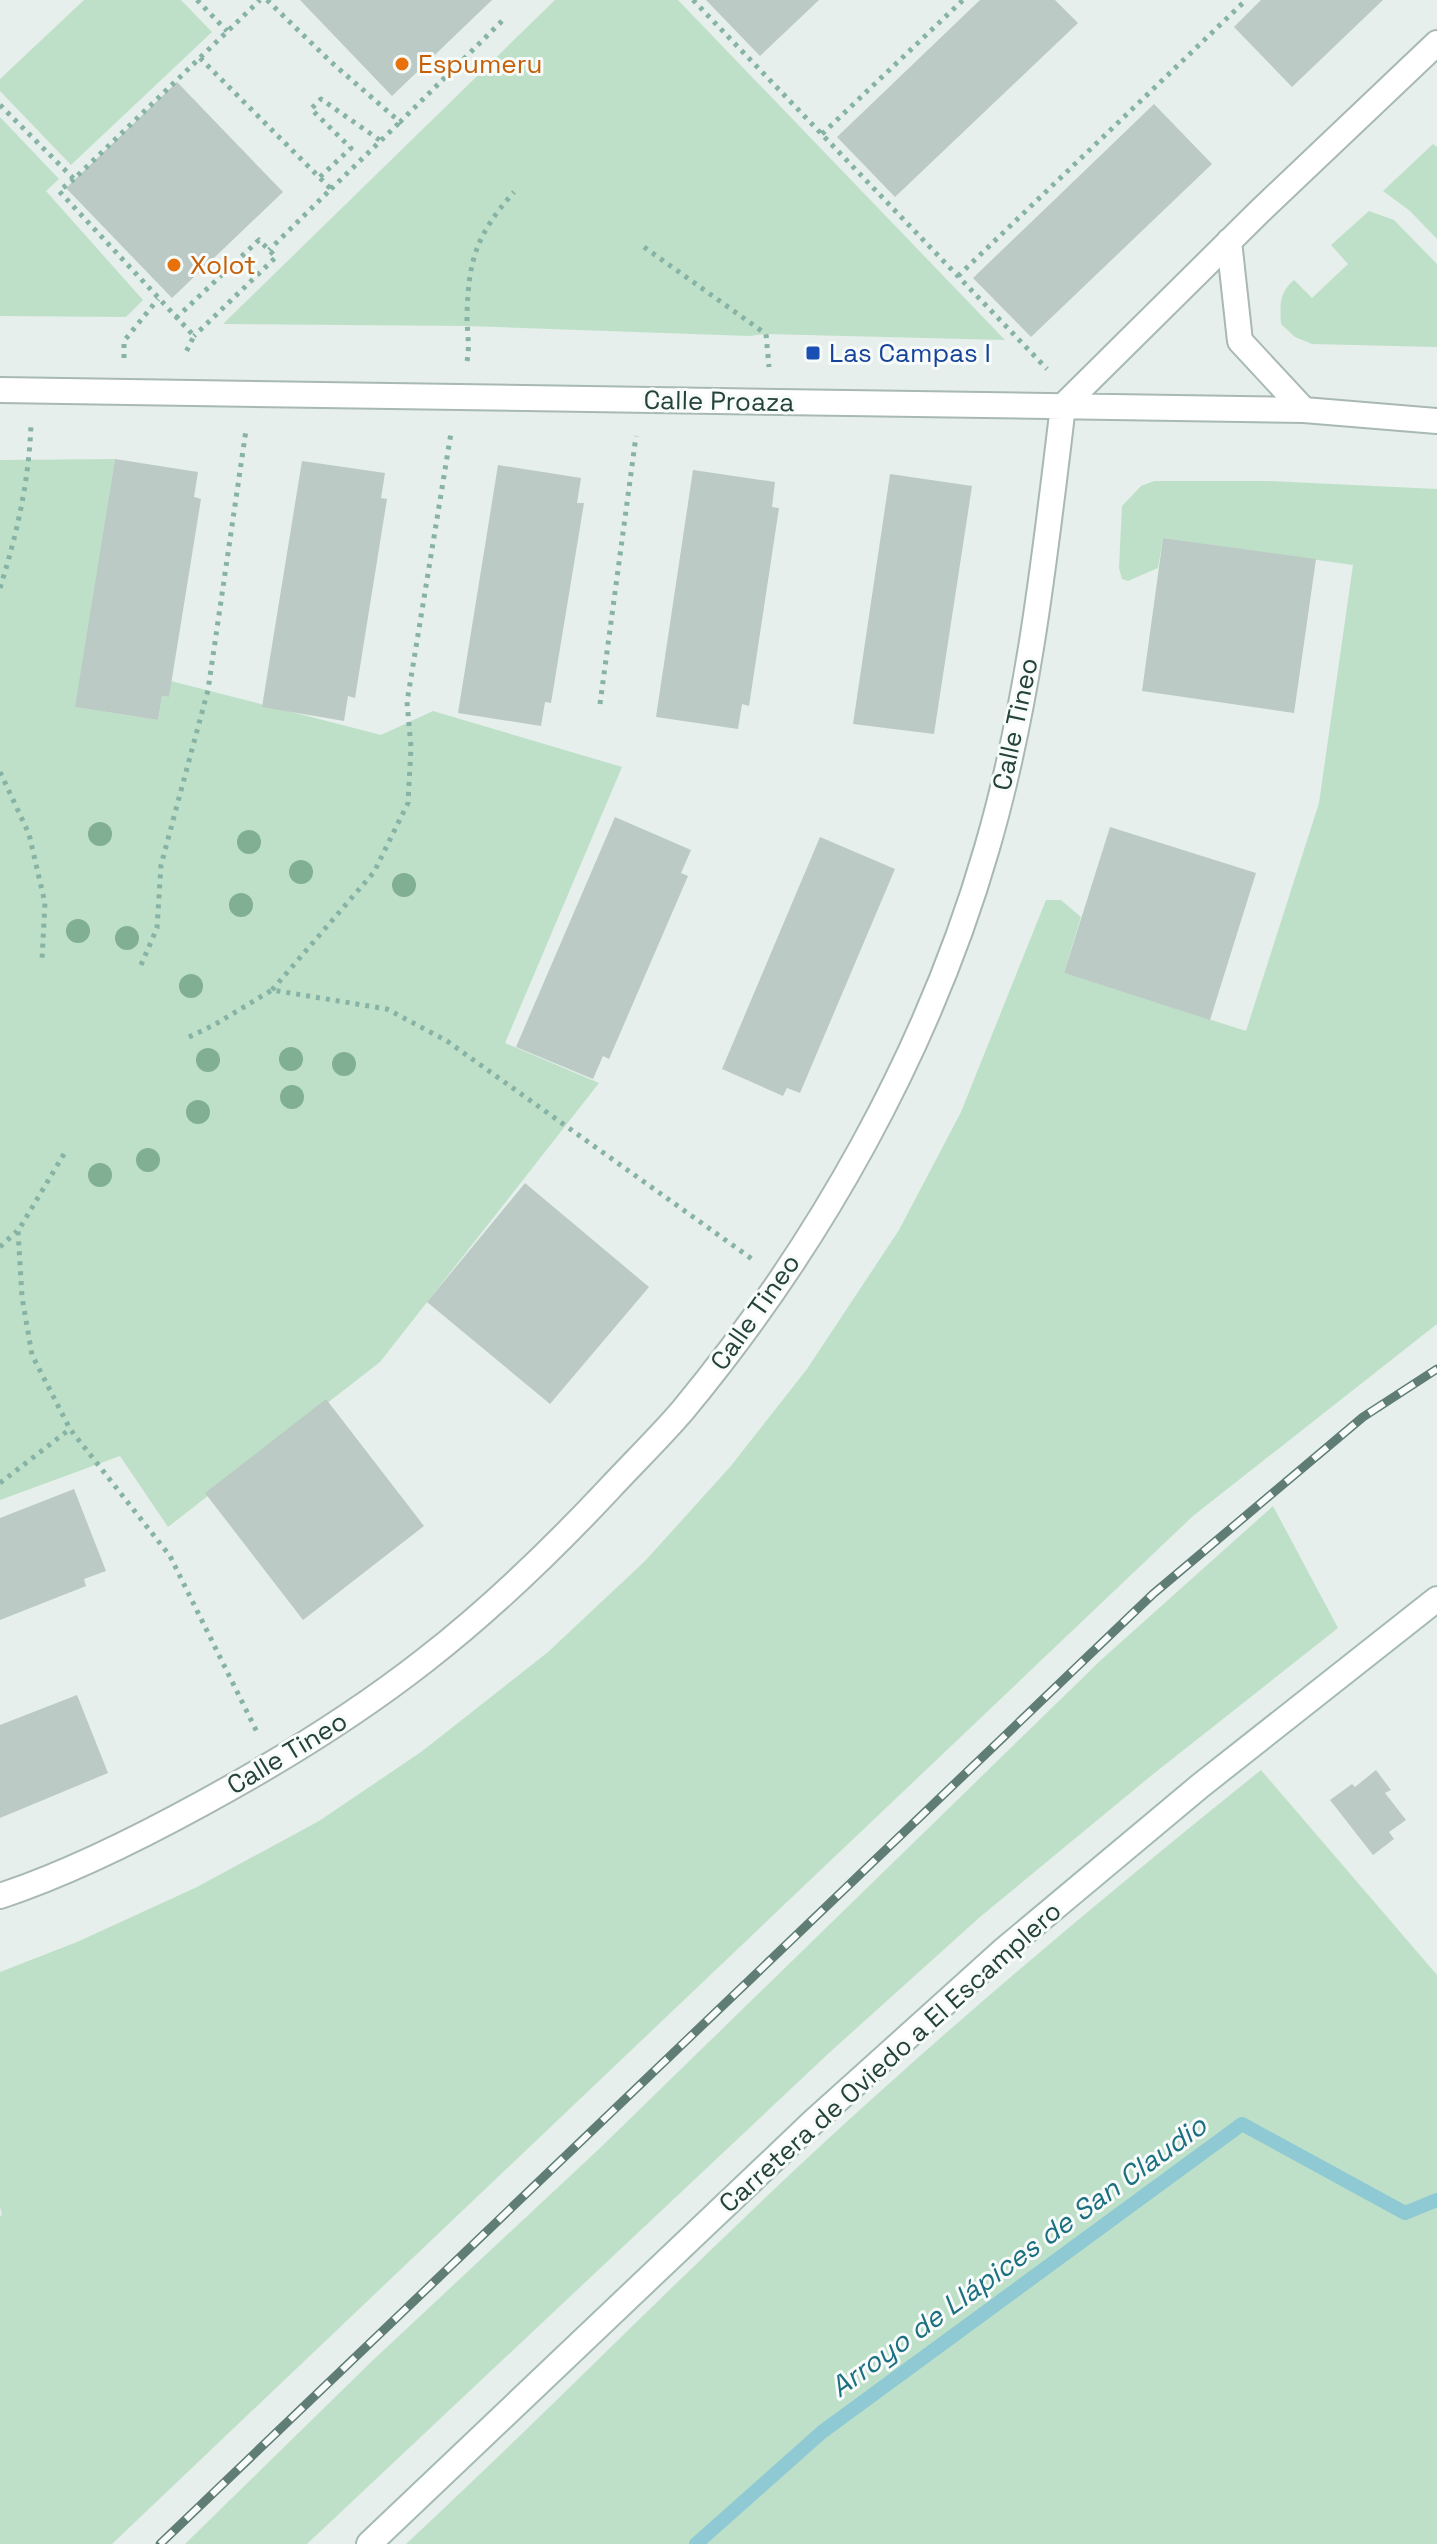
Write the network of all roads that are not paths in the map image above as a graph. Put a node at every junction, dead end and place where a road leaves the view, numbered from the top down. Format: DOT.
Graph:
graph roads {
  1 [pos="1437,43"];
  2 [pos="1229,241"];
  3 [pos="0,390"];
  4 [pos="1068,401"];
  5 [pos="1304,410"];
  6 [pos="1437,421"];
  7 [pos="1437,1599"];
  8 [pos="0,1896"];
  9 [pos="369,2544"];
  1 -- 2 [label="street"];
  2 -- 4 [label="street"];
  2 -- 5 [label="street"];
  3 -- 4 [label="street, Calle Proaza"];
  4 -- 5 [label="street, Calle Proaza"];
  4 -- 8 [label="street, Calle Tineo"];
  5 -- 6 [label="street, Calle Proaza"];
  7 -- 9 [label="street, Carretera de Oviedo a El Escamplero"];
}
